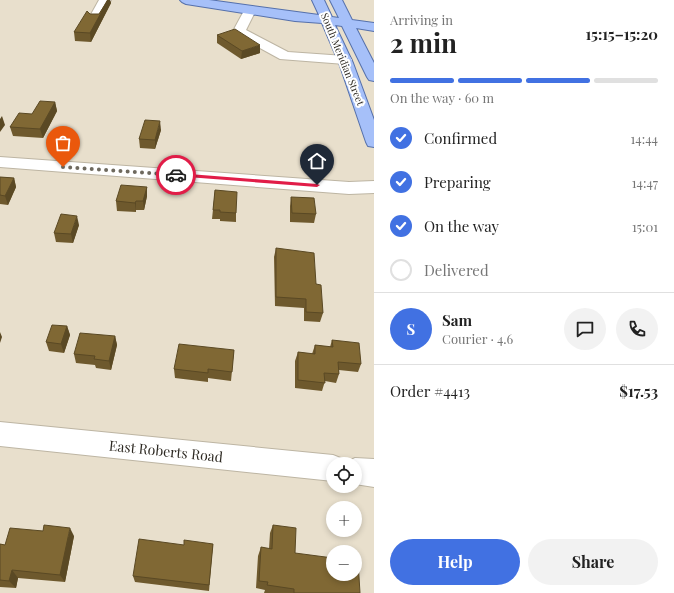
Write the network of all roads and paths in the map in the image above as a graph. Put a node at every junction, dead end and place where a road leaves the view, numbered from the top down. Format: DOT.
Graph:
graph roads {
  1 [pos="105,0"];
  2 [pos="186,0"];
  3 [pos="235,0"];
  4 [pos="318,0"];
  5 [pos="336,0"];
  6 [pos="250,10"];
  7 [pos="95,18"];
  8 [pos="328,20"];
  9 [pos="348,23"];
  10 [pos="374,27"];
  11 [pos="345,60"];
  12 [pos="374,77"];
  13 [pos="374,142"];
  14 [pos="0,162"];
  15 [pos="374,187"];
  16 [pos="0,434"];
  17 [pos="326,467"];
  18 [pos="362,472"];
  19 [pos="374,473"];
  1 -- 7 [label="street"];
  2 -- 6 [label="main road"];
  3 -- 8 [label="main road"];
  4 -- 8 [label="main road, South Meridian Street"];
  5 -- 9 [label="main road, South Meridian Street"];
  6 -- 8 [label="main road"];
  6 -- 11 [label="street"];
  8 -- 9 [label="main road"];
  8 -- 11 [label="main road, South Meridian Street"];
  9 -- 10 [label="main road"];
  9 -- 12 [label="main road, South Meridian Street"];
  11 -- 13 [label="main road, South Meridian Street"];
  14 -- 15 [label="street"];
  16 -- 17 [label="street, East Roberts Road"];
  18 -- 19 [label="street"];
}
